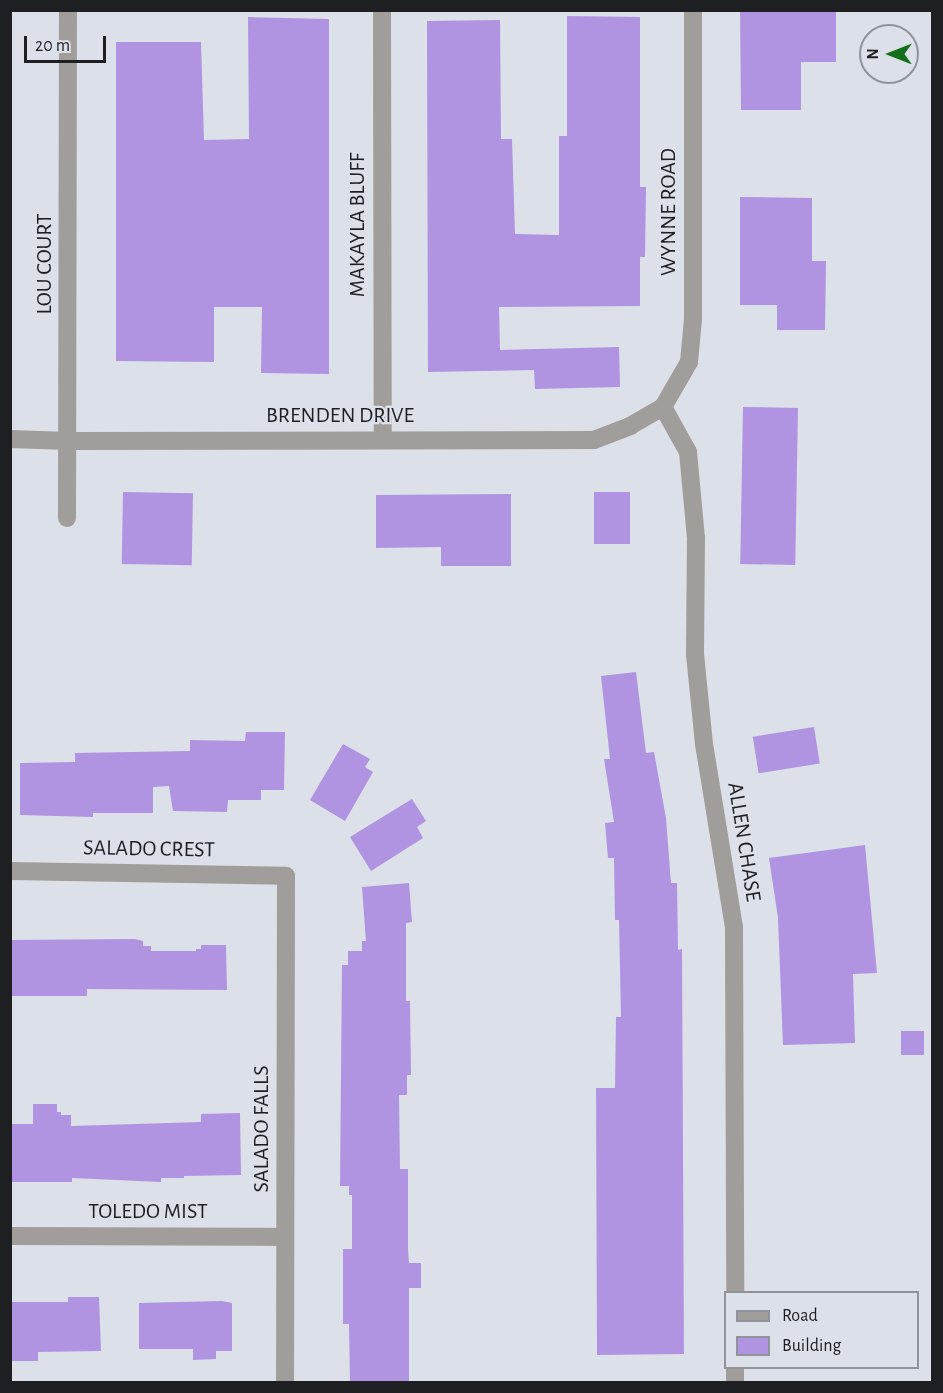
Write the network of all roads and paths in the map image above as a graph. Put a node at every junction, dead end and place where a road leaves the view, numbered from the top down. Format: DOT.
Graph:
graph roads {
  1 [pos="68,10"];
  2 [pos="382,10"];
  3 [pos="693,10"];
  4 [pos="663,407"];
  5 [pos="10,439"];
  6 [pos="383,440"];
  7 [pos="69,441"];
  8 [pos="67,518"];
  9 [pos="10,871"];
  10 [pos="286,876"];
  11 [pos="10,1236"];
  12 [pos="285,1237"];
  13 [pos="735,1291"];
  14 [pos="285,1383"];
  1 -- 7 [label="street, LOU COURT"];
  2 -- 6 [label="street, MAKAYLA BLUFF"];
  3 -- 4 [label="street, WYNNE ROAD"];
  4 -- 6 [label="street, BRENDEN DRIVE"];
  4 -- 13 [label="street, ALLEN CHASE"];
  5 -- 7 [label="street, BRENDEN DRIVE"];
  6 -- 7 [label="street, BRENDEN DRIVE"];
  7 -- 8 [label="street, LOU COURT"];
  9 -- 10 [label="street, SALADO CREST"];
  10 -- 12 [label="street, SALADO FALLS"];
  11 -- 12 [label="street, TOLEDO MIST"];
  12 -- 14 [label="street, SALADO FALLS"];
}
